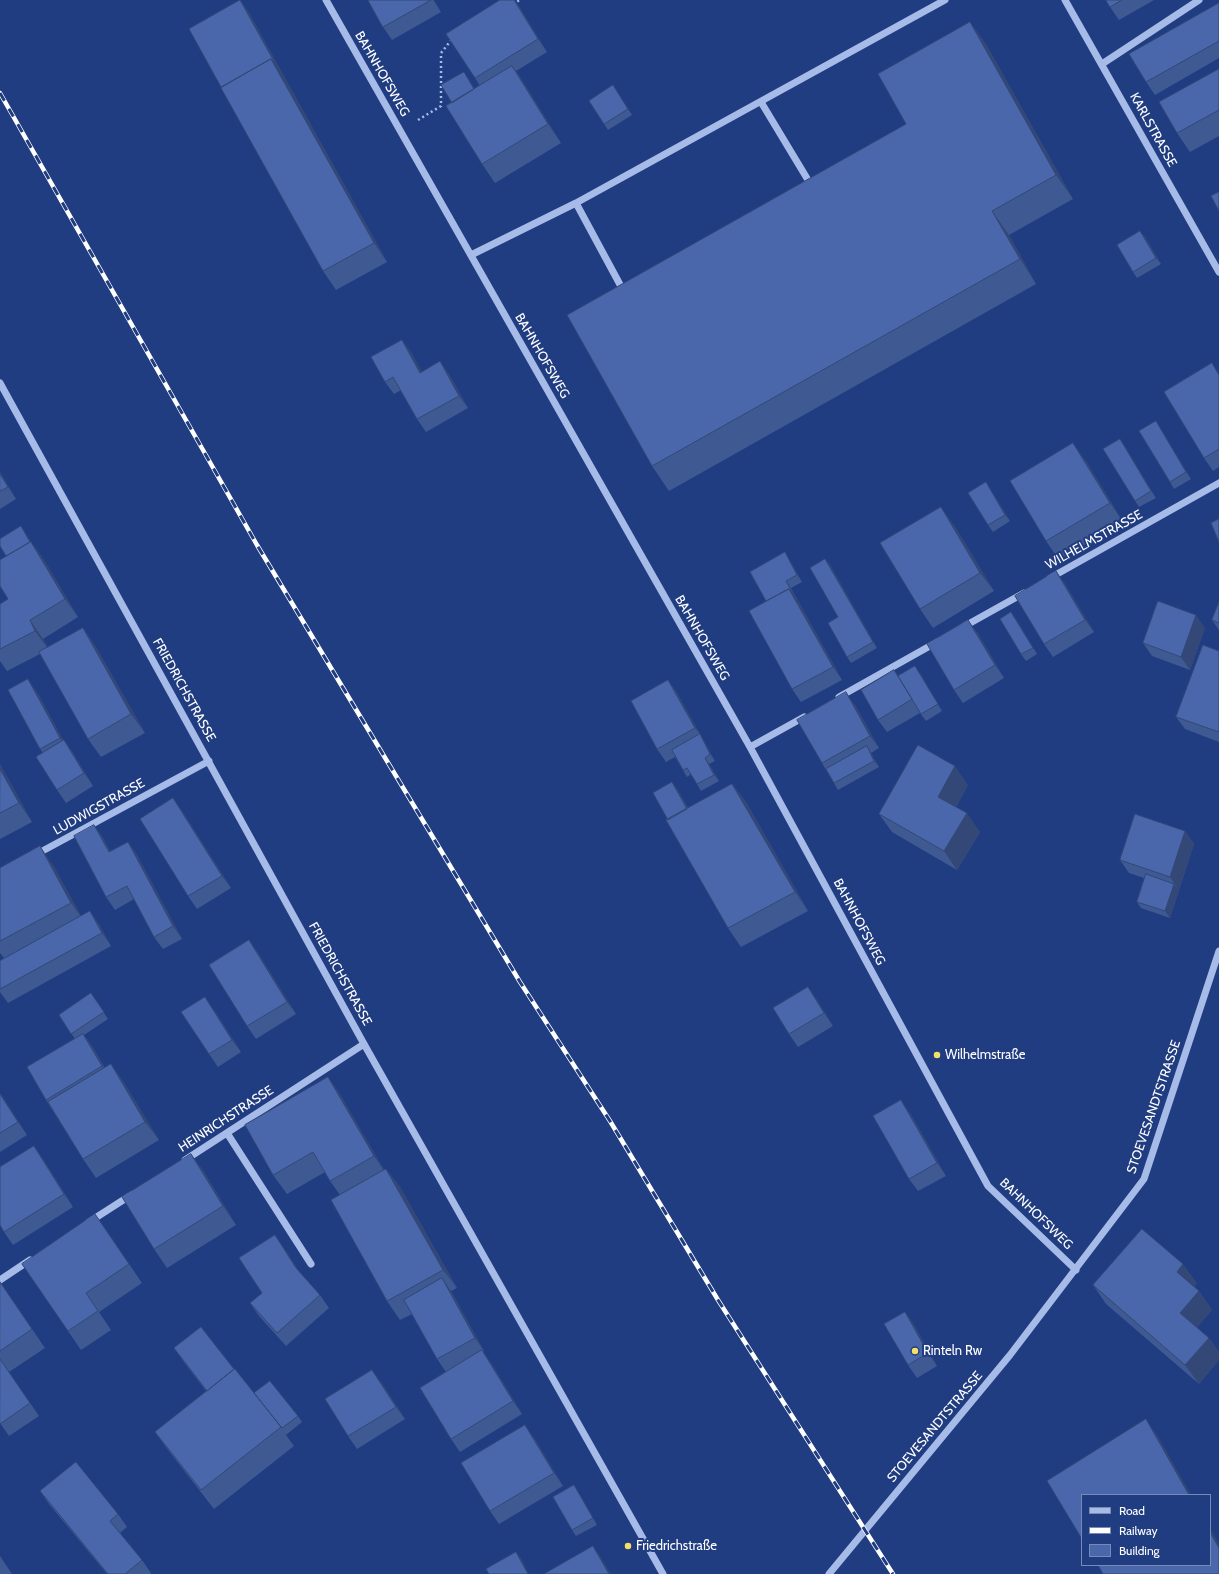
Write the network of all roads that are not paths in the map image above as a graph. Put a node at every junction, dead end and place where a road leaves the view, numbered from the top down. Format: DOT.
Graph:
graph roads {
  1 [pos="326,0"];
  2 [pos="945,0"];
  3 [pos="1065,0"];
  4 [pos="1199,0"];
  5 [pos="1102,64"];
  6 [pos="760,102"];
  7 [pos="804,189"];
  8 [pos="576,203"];
  9 [pos="471,255"];
  10 [pos="1219,272"];
  11 [pos="633,290"];
  12 [pos="0,383"];
  13 [pos="1219,483"];
  14 [pos="1040,584"];
  15 [pos="1033,588"];
  16 [pos="957,630"];
  17 [pos="943,638"];
  18 [pos="833,700"];
  19 [pos="812,712"];
  20 [pos="750,747"];
  21 [pos="209,761"];
  22 [pos="28,859"];
  23 [pos="1219,952"];
  24 [pos="364,1044"];
  25 [pos="227,1133"];
  26 [pos="180,1163"];
  27 [pos="140,1189"];
  28 [pos="80,1228"];
  29 [pos="40,1254"];
  30 [pos="311,1264"];
  31 [pos="1076,1270"];
  32 [pos="0,1280"];
  33 [pos="663,1574"];
  34 [pos="829,1574"];
  1 -- 9 [label="street, BAHNHOFSWEG"];
  2 -- 6 [label="street"];
  3 -- 5 [label="street, KARLSTRASSE"];
  4 -- 5 [label="street"];
  5 -- 10 [label="street, KARLSTRASSE"];
  6 -- 7 [label="street"];
  6 -- 8 [label="street"];
  8 -- 9 [label="street"];
  8 -- 11 [label="street"];
  9 -- 20 [label="street, BAHNHOFSWEG"];
  12 -- 21 [label="street, FRIEDRICHSTRASSE"];
  13 -- 14 [label="street, WILHELMSTRASSE"];
  15 -- 16 [label="street"];
  17 -- 18 [label="street"];
  19 -- 20 [label="street"];
  20 -- 31 [label="street, BAHNHOFSWEG"];
  21 -- 22 [label="street, LUDWIGSTRASSE"];
  21 -- 24 [label="street, FRIEDRICHSTRASSE"];
  23 -- 31 [label="street, STOEVESANDTSTRASSE"];
  24 -- 25 [label="street, HEINRICHSTRASSE"];
  24 -- 33 [label="street, FRIEDRICHSTRASSE"];
  25 -- 26 [label="street, HEINRICHSTRASSE"];
  25 -- 30 [label="street"];
  27 -- 28 [label="street"];
  29 -- 32 [label="street"];
  31 -- 34 [label="street, STOEVESANDTSTRASSE"];
}
